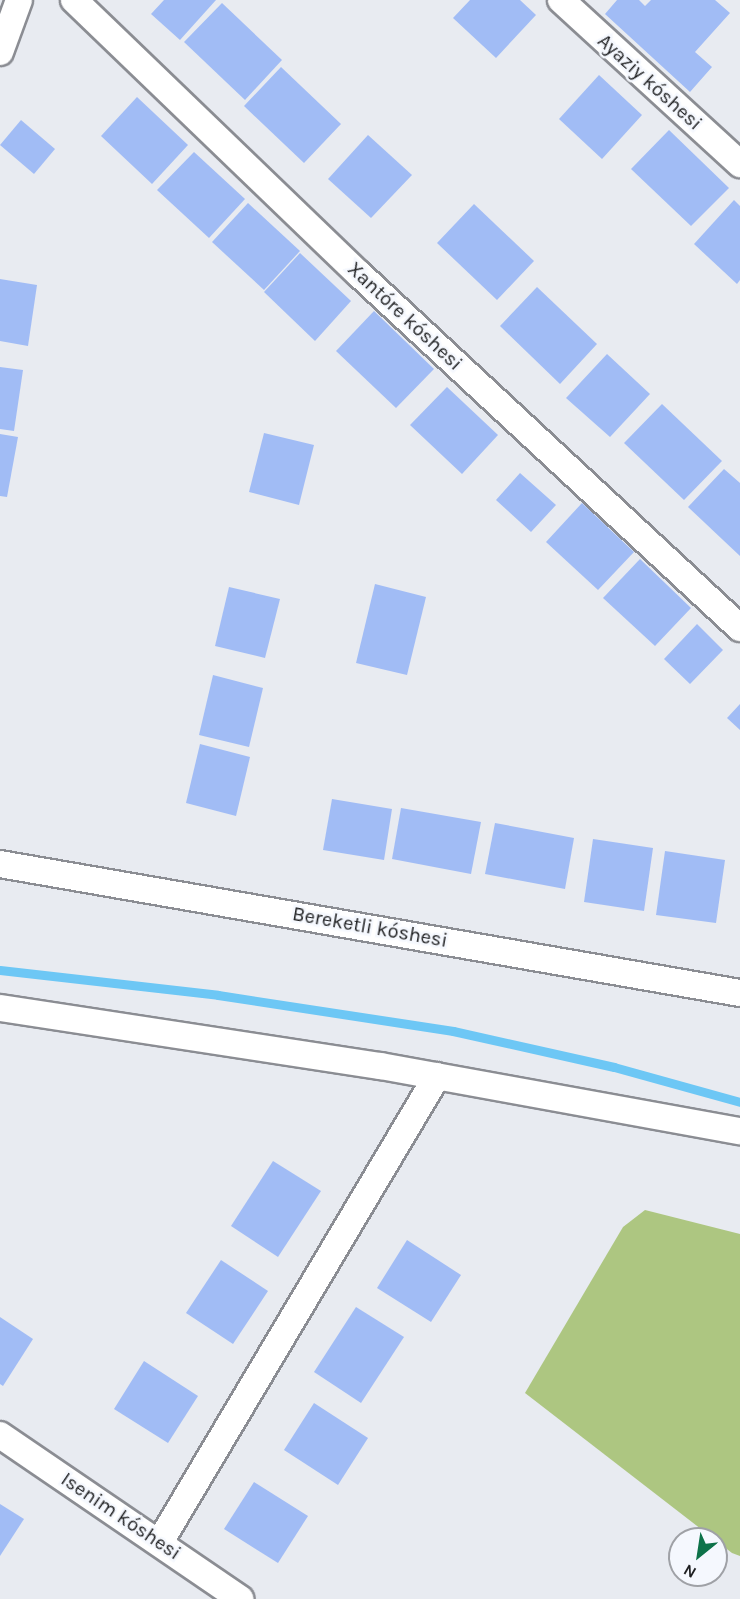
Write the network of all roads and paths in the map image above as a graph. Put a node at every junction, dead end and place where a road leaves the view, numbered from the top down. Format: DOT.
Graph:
graph roads {
  1 [pos="19,0"];
  2 [pos="75,0"];
  3 [pos="561,0"];
  4 [pos="0,52"];
  5 [pos="740,164"];
  6 [pos="740,628"];
  7 [pos="0,864"];
  8 [pos="740,993"];
  9 [pos="0,1008"];
  10 [pos="437,1076"];
  11 [pos="740,1131"];
  12 [pos="0,1435"];
  13 [pos="160,1542"];
  14 [pos="240,1599"];
  1 -- 4 [label="street"];
  2 -- 6 [label="street, Xantóre kóshesi"];
  3 -- 5 [label="street, Ayaziy kóshesi"];
  7 -- 8 [label="street, Bereketli kóshesi"];
  9 -- 10 [label="street"];
  10 -- 11 [label="street"];
  10 -- 13 [label="street"];
  12 -- 13 [label="street, Isenim kóshesi"];
  13 -- 14 [label="street, Isenim kóshesi"];
}
